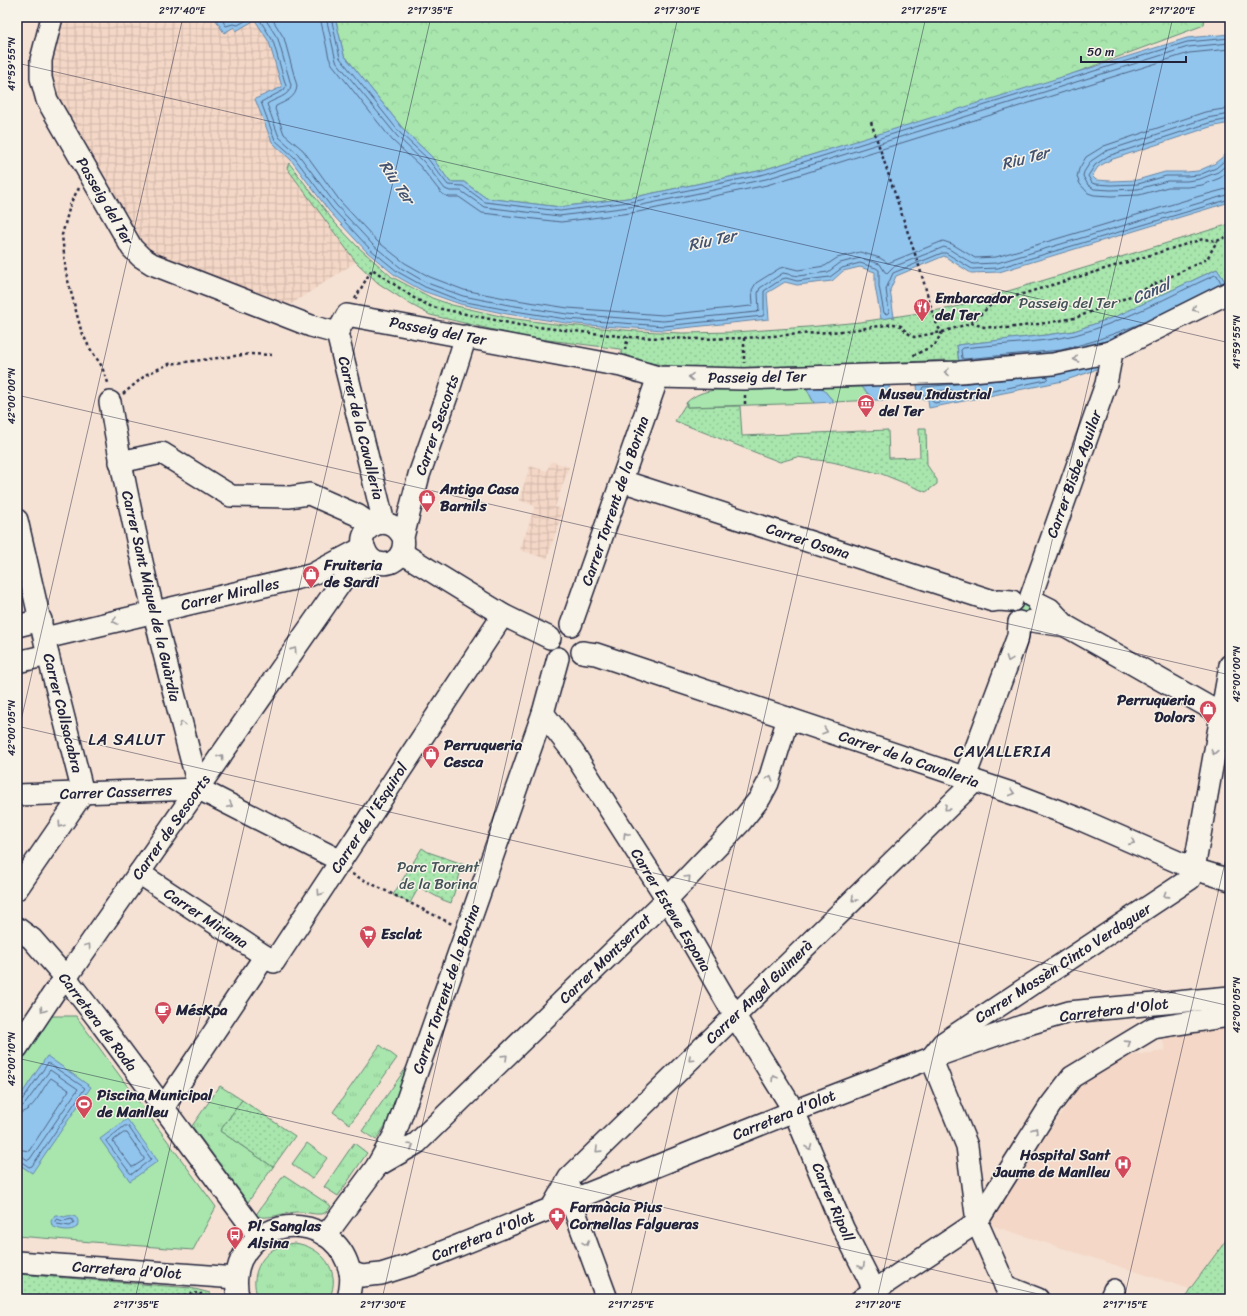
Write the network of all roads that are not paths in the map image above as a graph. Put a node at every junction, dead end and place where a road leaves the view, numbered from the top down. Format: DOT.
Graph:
graph roads {
  1 [pos="52,17"];
  2 [pos="1230,292"];
  3 [pos="337,333"];
  4 [pos="466,336"];
  5 [pos="1110,352"];
  6 [pos="658,377"];
  7 [pos="110,402"];
  8 [pos="120,462"];
  9 [pos="622,481"];
  10 [pos="17,520"];
  11 [pos="378,525"];
  12 [pos="402,545"];
  13 [pos="370,555"];
  14 [pos="311,575"];
  15 [pos="325,605"];
  16 [pos="1019,608"];
  17 [pos="153,612"];
  18 [pos="503,614"];
  19 [pos="571,625"];
  20 [pos="17,626"];
  21 [pos="45,638"];
  22 [pos="550,638"];
  23 [pos="582,652"];
  24 [pos="558,658"];
  25 [pos="17,662"];
  26 [pos="1230,666"];
  27 [pos="543,712"];
  28 [pos="1219,712"];
  29 [pos="788,718"];
  30 [pos="970,779"];
  31 [pos="199,789"];
  32 [pos="83,793"];
  33 [pos="17,794"];
  34 [pos="341,860"];
  35 [pos="1194,869"];
  36 [pos="139,873"];
  37 [pos="1230,880"];
  38 [pos="17,890"];
  39 [pos="667,899"];
  40 [pos="17,928"];
  41 [pos="269,959"];
  42 [pos="66,978"];
  43 [pos="1230,998"];
  44 [pos="735,1016"];
  45 [pos="1230,1016"];
  46 [pos="17,1048"];
  47 [pos="931,1058"];
  48 [pos="163,1108"];
  49 [pos="794,1111"];
  50 [pos="377,1166"];
  51 [pos="569,1178"];
  52 [pos="571,1201"];
  53 [pos="550,1209"];
  54 [pos="977,1222"];
  55 [pos="324,1235"];
  56 [pos="258,1237"];
  57 [pos="17,1262"];
  58 [pos="350,1272"];
  59 [pos="236,1278"];
  60 [pos="1008,1292"];
  61 [pos="872,1296"];
  62 [pos="239,1299"];
  63 [pos="348,1299"];
  64 [pos="607,1299"];
  65 [pos="1038,1299"];
  1 -- 3 [label="street, Passeig del Ter"];
  2 -- 5 [label="street, Passeig del Ter, one-way"];
  3 -- 4 [label="street, Passeig del Ter"];
  3 -- 11 [label="street, Carrer de la Cavalleria"];
  4 -- 6 [label="street, Passeig del Ter"];
  4 -- 12 [label="street, Carrer Sescorts"];
  5 -- 6 [label="street, Passeig del Ter, one-way"];
  5 -- 16 [label="street, Carrer Bisbe Aguilar"];
  6 -- 9 [label="street, Carrer Torrent de la Borina"];
  7 -- 8 [label="street, Carrer Sant Miquel de la Guàrdia"];
  8 -- 11 [label="street"];
  8 -- 17 [label="street, Carrer Sant Miquel de la Guàrdia"];
  9 -- 16 [label="street, Carrer Osona"];
  9 -- 19 [label="street, Carrer Torrent de la Borina"];
  10 -- 21 [label="street, Carrer Collsacabra"];
  11 -- 12 [label="street"];
  11 -- 13 [label="street"];
  12 -- 13 [label="street"];
  12 -- 18 [label="street"];
  13 -- 14 [label="street, Carrer Miralles"];
  13 -- 15 [label="street, Carrer de Sescorts"];
  14 -- 15 [label="street"];
  14 -- 17 [label="street, Carrer Miralles"];
  31 -- 15 [label="street, Carrer de Sescorts, one-way"];
  16 -- 28 [label="street, Carrer Osona"];
  16 -- 30 [label="street, Carrer Bisbe Aguilar, one-way"];
  17 -- 21 [label="street, Carrer Miralles, one-way"];
  31 -- 17 [label="street, Carrer Sant Miquel de la Guàrdia, one-way"];
  18 -- 22 [label="street"];
  18 -- 34 [label="street, Carrer de l'Esquirol"];
  19 -- 22 [label="street"];
  19 -- 23 [label="street"];
  20 -- 21 [label="street, Carrer Miralles"];
  21 -- 25 [label="street, Carrer Miralles"];
  21 -- 32 [label="street, Carrer Collsacabra"];
  22 -- 24 [label="street"];
  23 -- 24 [label="street"];
  23 -- 29 [label="street, Carrer de la Cavalleria"];
  24 -- 27 [label="street, Carrer Torrent de la Borina"];
  26 -- 28 [label="street"];
  39 -- 27 [label="street, Carrer Esteve Espona, one-way"];
  27 -- 50 [label="street, Carrer Torrent de la Borina"];
  28 -- 35 [label="street, one-way"];
  29 -- 30 [label="street, Carrer de la Cavalleria, one-way"];
  39 -- 29 [label="street, Carrer Montserrat, one-way"];
  30 -- 35 [label="street, Carrer de la Cavalleria, one-way"];
  30 -- 44 [label="street, Carrer Angel Guimerà, one-way"];
  31 -- 32 [label="street, Carrer Casserres"];
  31 -- 34 [label="street, Carrer Casserres, one-way"];
  31 -- 36 [label="street, Carrer de Sescorts"];
  32 -- 33 [label="street, Carrer Casserres"];
  32 -- 38 [label="street, Carrer Collsacabra, one-way"];
  34 -- 41 [label="street, Carrer de l'Esquirol, one-way"];
  35 -- 37 [label="street, Carrer de la Cavalleria"];
  35 -- 47 [label="street, Carrer Mossèn Cinto Verdaguer, one-way"];
  36 -- 41 [label="street, Carrer Miriana"];
  42 -- 36 [label="street, Carrer de Sescorts, one-way"];
  39 -- 44 [label="street, Carrer Esteve Espona"];
  50 -- 39 [label="street, Carrer Montserrat, one-way"];
  40 -- 42 [label="street, Carretera de Roda"];
  41 -- 48 [label="street"];
  42 -- 46 [label="street, Carrer de Sescorts, one-way"];
  42 -- 48 [label="street, Carretera de Roda"];
  43 -- 47 [label="street, Carretera d'Olot"];
  49 -- 44 [label="street, Carrer Esteve Espona, one-way"];
  44 -- 51 [label="street, Carrer Angel Guimerà, one-way"];
  54 -- 45 [label="street, one-way"];
  47 -- 49 [label="street, Carretera d'Olot"];
  47 -- 54 [label="street"];
  48 -- 56 [label="street, Carretera de Roda"];
  49 -- 52 [label="street, Carretera d'Olot"];
  49 -- 61 [label="street, Carrer Ripoll, one-way"];
  50 -- 55 [label="street, Carrer Torrent de la Borina"];
  51 -- 52 [label="street"];
  51 -- 53 [label="street, Carrer Angel Guimerà"];
  52 -- 53 [label="street, Carretera d'Olot"];
  52 -- 64 [label="street, one-way"];
  53 -- 58 [label="street, Carretera d'Olot"];
  54 -- 60 [label="street"];
  54 -- 61 [label="street"];
  55 -- 56 [label="street"];
  55 -- 58 [label="street"];
  56 -- 59 [label="street"];
  57 -- 59 [label="street, Carretera d'Olot"];
  58 -- 63 [label="street"];
  59 -- 62 [label="street"];
  60 -- 65 [label="street"];
}
